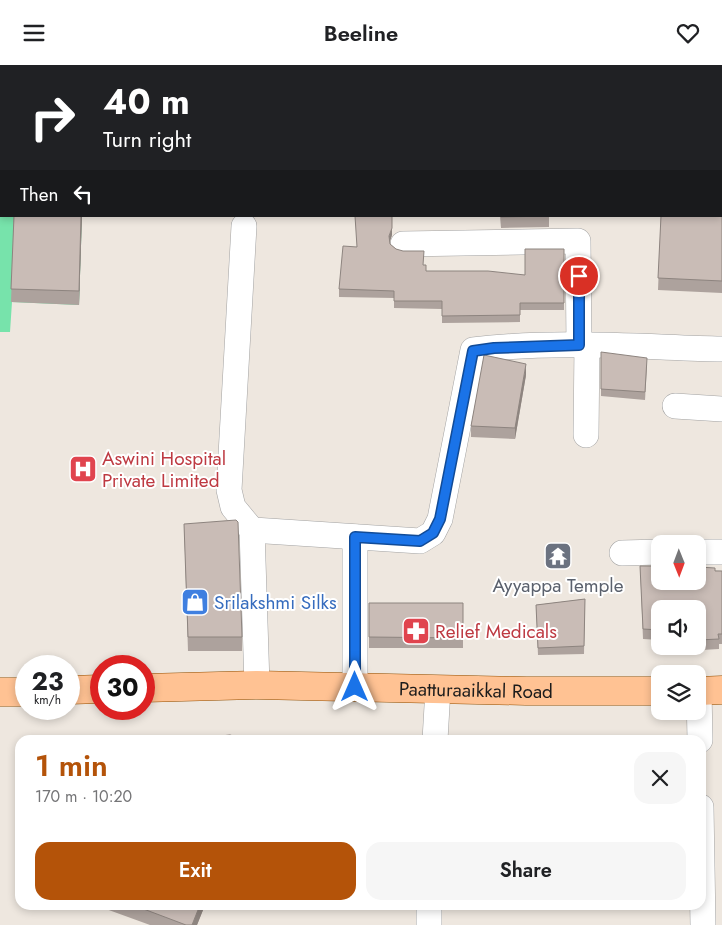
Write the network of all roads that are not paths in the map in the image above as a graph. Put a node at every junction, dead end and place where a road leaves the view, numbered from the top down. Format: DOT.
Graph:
graph roads {
  1 [pos="244,226"];
  2 [pos="403,244"];
  3 [pos="583,345"];
  4 [pos="722,349"];
  5 [pos="675,406"];
  6 [pos="722,409"];
  7 [pos="586,435"];
  8 [pos="252,530"];
  9 [pos="355,537"];
  10 [pos="651,552"];
  11 [pos="706,552"];
  12 [pos="722,552"];
  13 [pos="622,553"];
  14 [pos="257,685"];
  15 [pos="355,687"];
  16 [pos="155,688"];
  17 [pos="438,689"];
  18 [pos="15,691"];
  19 [pos="651,691"];
  20 [pos="0,692"];
  21 [pos="702,720"];
  22 [pos="435,735"];
  23 [pos="701,735"];
  24 [pos="429,910"];
  25 [pos="703,910"];
  26 [pos="429,925"];
  27 [pos="703,925"];
  1 -- 8 [label="street"];
  2 -- 3 [label="street"];
  3 -- 4 [label="street"];
  3 -- 7 [label="street"];
  3 -- 9 [label="street"];
  5 -- 6 [label="street"];
  8 -- 9 [label="street"];
  8 -- 14 [label="street"];
  9 -- 15 [label="street"];
  10 -- 13 [label="street"];
  11 -- 12 [label="street"];
  14 -- 15 [label="main road, Paatturaaikkal Road"];
  14 -- 16 [label="main road, Paatturaaikkal Road"];
  15 -- 17 [label="main road, Paatturaaikkal Road"];
  17 -- 19 [label="main road, Paatturaaikkal Road"];
  17 -- 22 [label="street"];
  18 -- 20 [label="main road"];
  21 -- 23 [label="street"];
  24 -- 26 [label="street"];
  25 -- 27 [label="street"];
}
